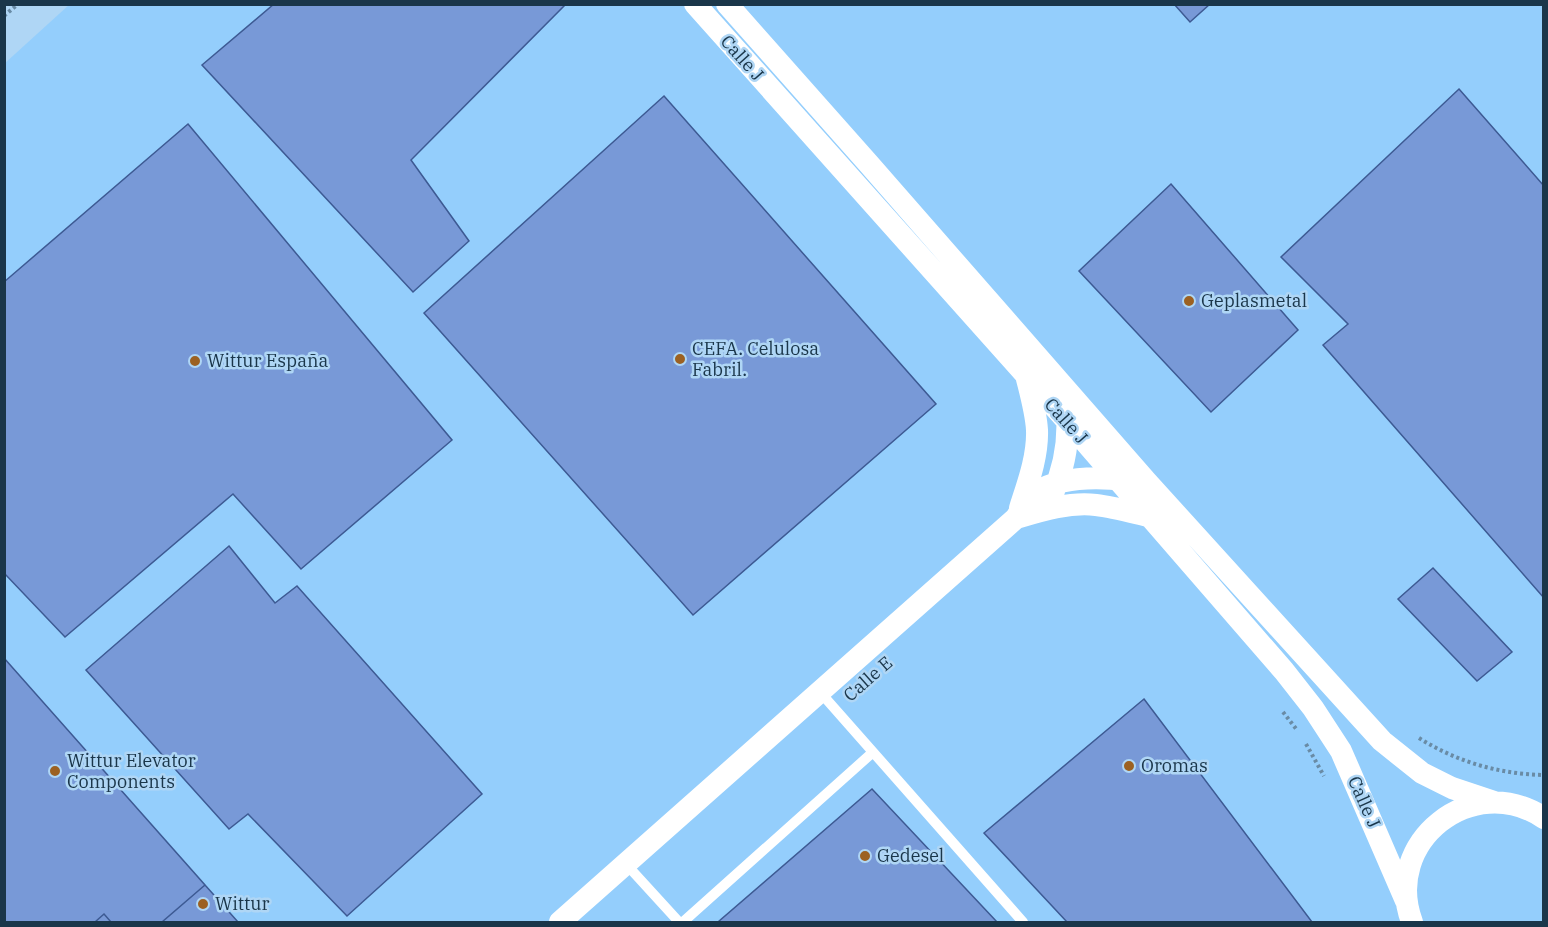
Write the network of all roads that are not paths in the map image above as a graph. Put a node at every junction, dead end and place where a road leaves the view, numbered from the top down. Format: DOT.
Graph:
graph roads {
  1 [pos="695,4"];
  2 [pos="727,4"];
  3 [pos="1027,377"];
  4 [pos="1064,387"];
  5 [pos="1067,421"];
  6 [pos="1117,479"];
  7 [pos="1146,481"];
  8 [pos="1058,483"];
  9 [pos="1047,509"];
  10 [pos="1148,516"];
  11 [pos="1016,518"];
  12 [pos="820,692"];
  13 [pos="872,753"];
  14 [pos="1544,801"];
  15 [pos="1500,803"];
  16 [pos="1544,819"];
  17 [pos="626,864"];
  18 [pos="1409,912"];
  19 [pos="560,922"];
  20 [pos="678,922"];
  21 [pos="683,922"];
  22 [pos="1023,922"];
  1 -- 3 [label="street, Calle J"];
  2 -- 4 [label="street, Calle J"];
  3 -- 5 [label="street, Calle J"];
  3 -- 11 [label="street"];
  4 -- 5 [label="street"];
  4 -- 7 [label="street, Calle J"];
  5 -- 6 [label="street, Calle J"];
  5 -- 8 [label="street"];
  6 -- 7 [label="street"];
  6 -- 8 [label="street"];
  6 -- 10 [label="street, Calle J"];
  7 -- 15 [label="street, Calle J"];
  8 -- 9 [label="street"];
  8 -- 11 [label="street"];
  9 -- 10 [label="street, Calle E"];
  9 -- 11 [label="street, Calle E"];
  10 -- 18 [label="street, Calle J"];
  11 -- 12 [label="street, Calle E"];
  12 -- 13 [label="lane"];
  12 -- 17 [label="street, Calle E"];
  13 -- 21 [label="lane"];
  13 -- 22 [label="lane"];
  14 -- 15 [label="street"];
  15 -- 16 [label="street, Calle J"];
  15 -- 18 [label="street"];
  17 -- 19 [label="street, Calle E"];
  17 -- 20 [label="lane"];
}
